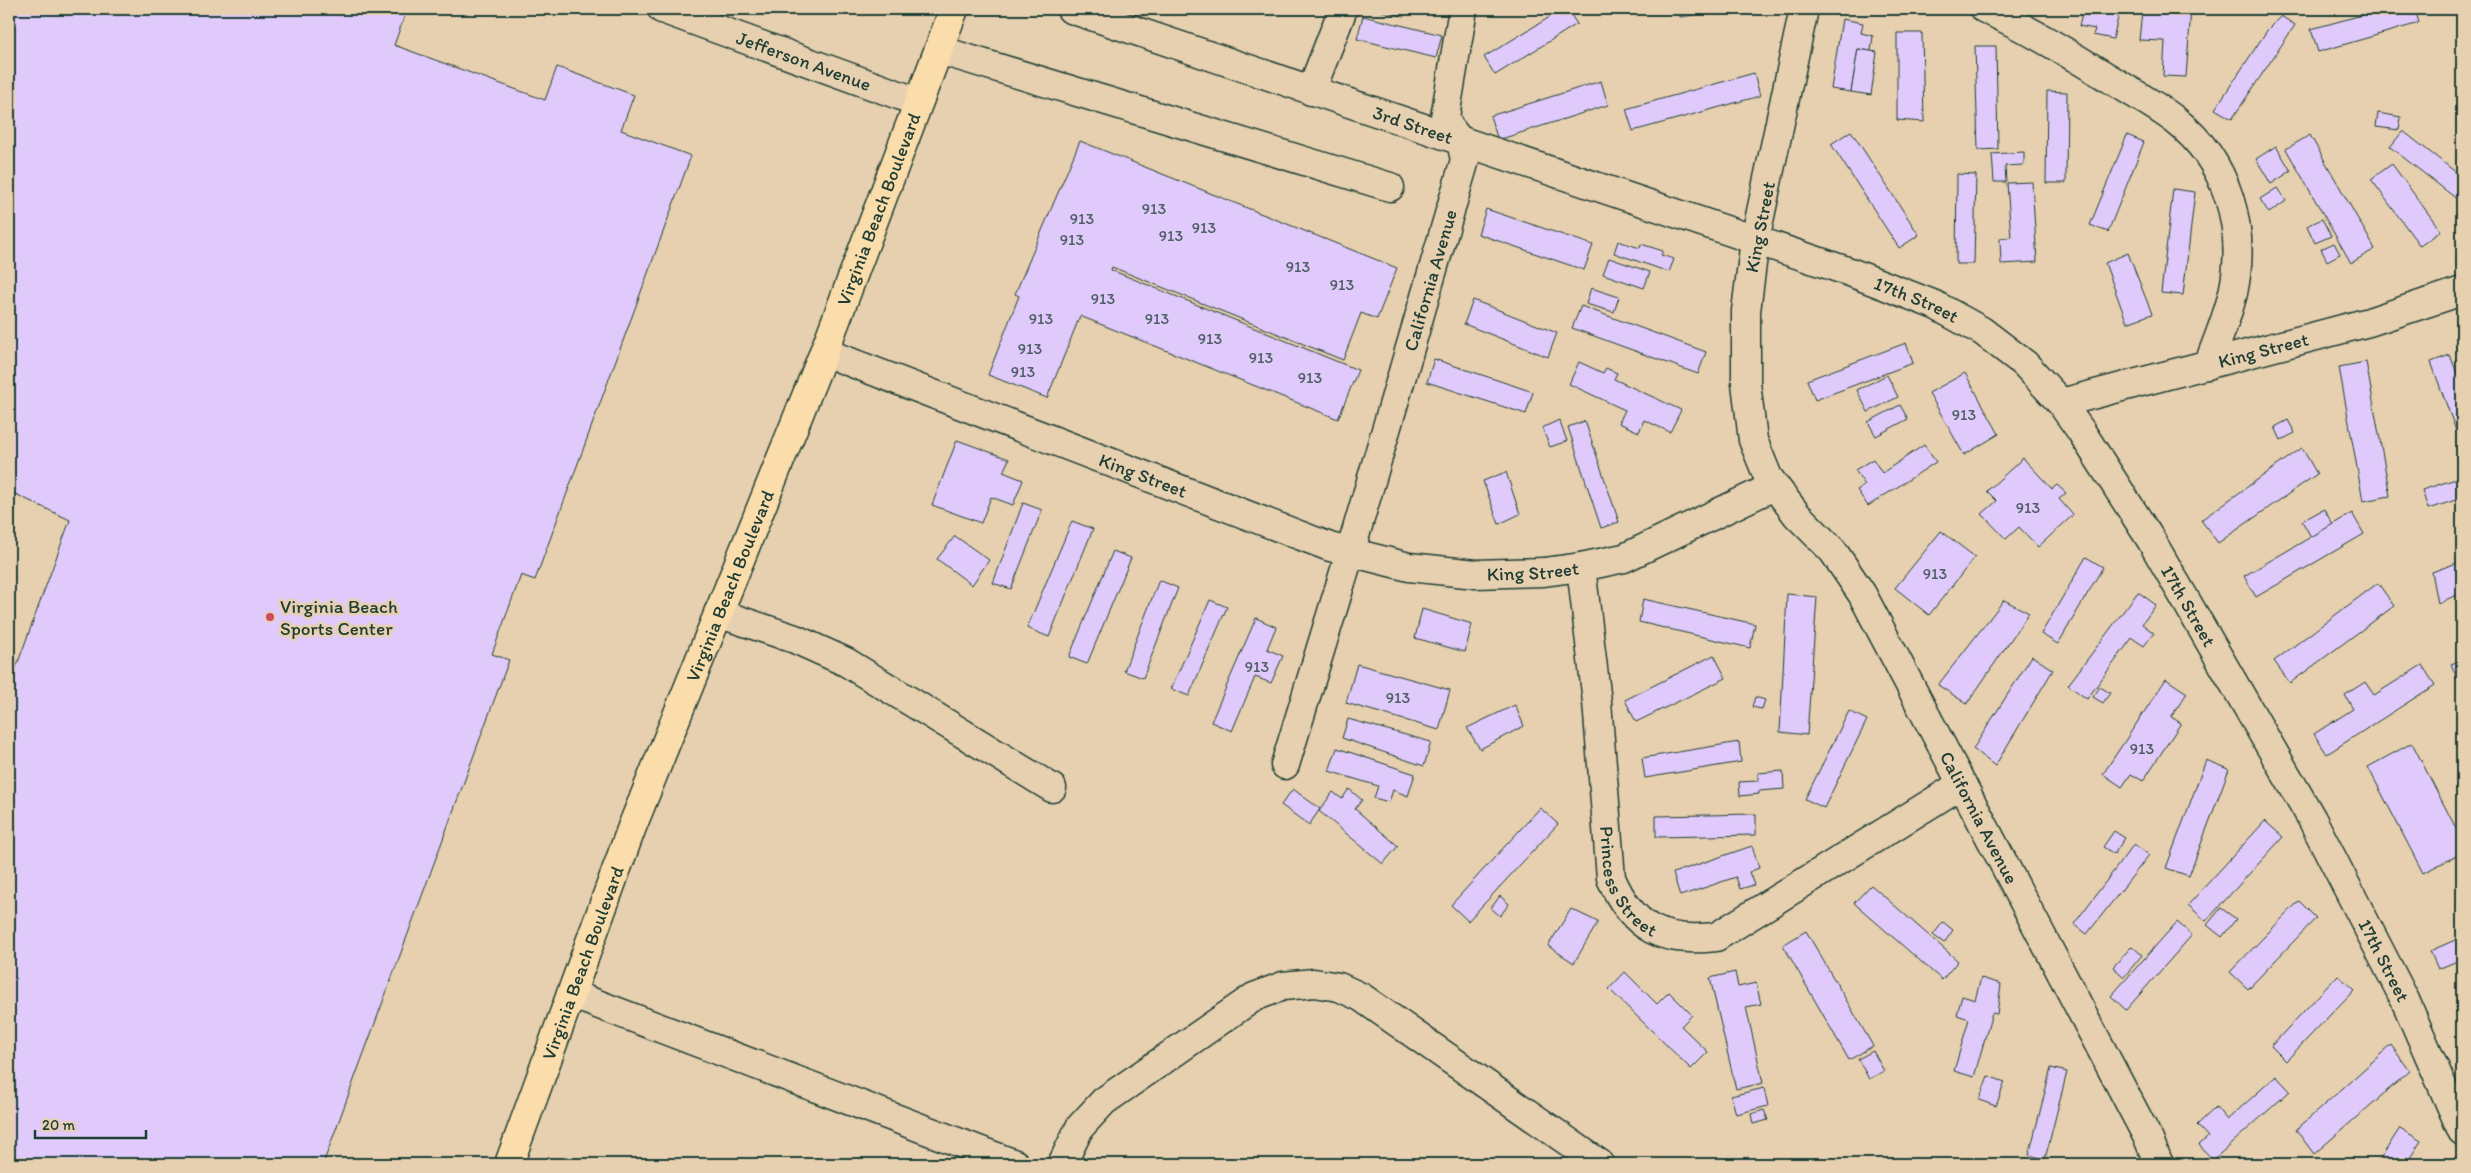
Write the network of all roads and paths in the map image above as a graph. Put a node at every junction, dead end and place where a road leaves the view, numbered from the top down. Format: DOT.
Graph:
graph roads {
  1 [pos="662,9"];
  2 [pos="954,9"];
  3 [pos="1071,9"];
  4 [pos="1343,9"];
  5 [pos="1463,9"];
  6 [pos="1804,9"];
  7 [pos="1985,9"];
  8 [pos="939,50"];
  9 [pos="1311,91"];
  10 [pos="918,102"];
  11 [pos="1461,142"];
  12 [pos="1390,187"];
  13 [pos="1755,240"];
  14 [pos="2462,291"];
  15 [pos="824,352"];
  16 [pos="2208,365"];
  17 [pos="2061,403"];
  18 [pos="1774,486"];
  19 [pos="1350,553"];
  20 [pos="1581,567"];
  21 [pos="718,613"];
  22 [pos="1285,765"];
  23 [pos="1962,784"];
  24 [pos="1052,788"];
  25 [pos="571,994"];
  26 [pos="2462,1131"];
  27 [pos="509,1164"];
  28 [pos="1016,1164"];
  29 [pos="1062,1164"];
  30 [pos="1600,1164"];
  31 [pos="2159,1164"];
  1 -- 10 [label="street, Jefferson Avenue"];
  2 -- 8 [label="main road, Virginia Beach Boulevard"];
  3 -- 9 [label="street, 3rd Street"];
  4 -- 9 [label="street"];
  5 -- 11 [label="street"];
  6 -- 13 [label="street, King Street"];
  7 -- 16 [label="street"];
  8 -- 10 [label="main road, Virginia Beach Boulevard"];
  8 -- 12 [label="street"];
  9 -- 11 [label="street, 3rd Street"];
  10 -- 15 [label="main road, Virginia Beach Boulevard"];
  11 -- 13 [label="street, 3rd Street"];
  11 -- 19 [label="street, California Avenue"];
  13 -- 17 [label="street, 17th Street"];
  13 -- 18 [label="street, King Street"];
  14 -- 16 [label="street, King Street"];
  15 -- 19 [label="street, King Street"];
  15 -- 21 [label="main road, Virginia Beach Boulevard"];
  16 -- 17 [label="street, King Street"];
  17 -- 26 [label="street, 17th Street"];
  18 -- 20 [label="street, King Street"];
  18 -- 23 [label="street, California Avenue"];
  19 -- 20 [label="street, King Street"];
  19 -- 22 [label="street, California Avenue"];
  20 -- 23 [label="street, Princess Street"];
  21 -- 24 [label="street"];
  21 -- 25 [label="main road, Virginia Beach Boulevard"];
  23 -- 31 [label="street, California Avenue"];
  25 -- 27 [label="main road, Virginia Beach Boulevard"];
  25 -- 28 [label="street"];
  29 -- 30 [label="street"];
}
